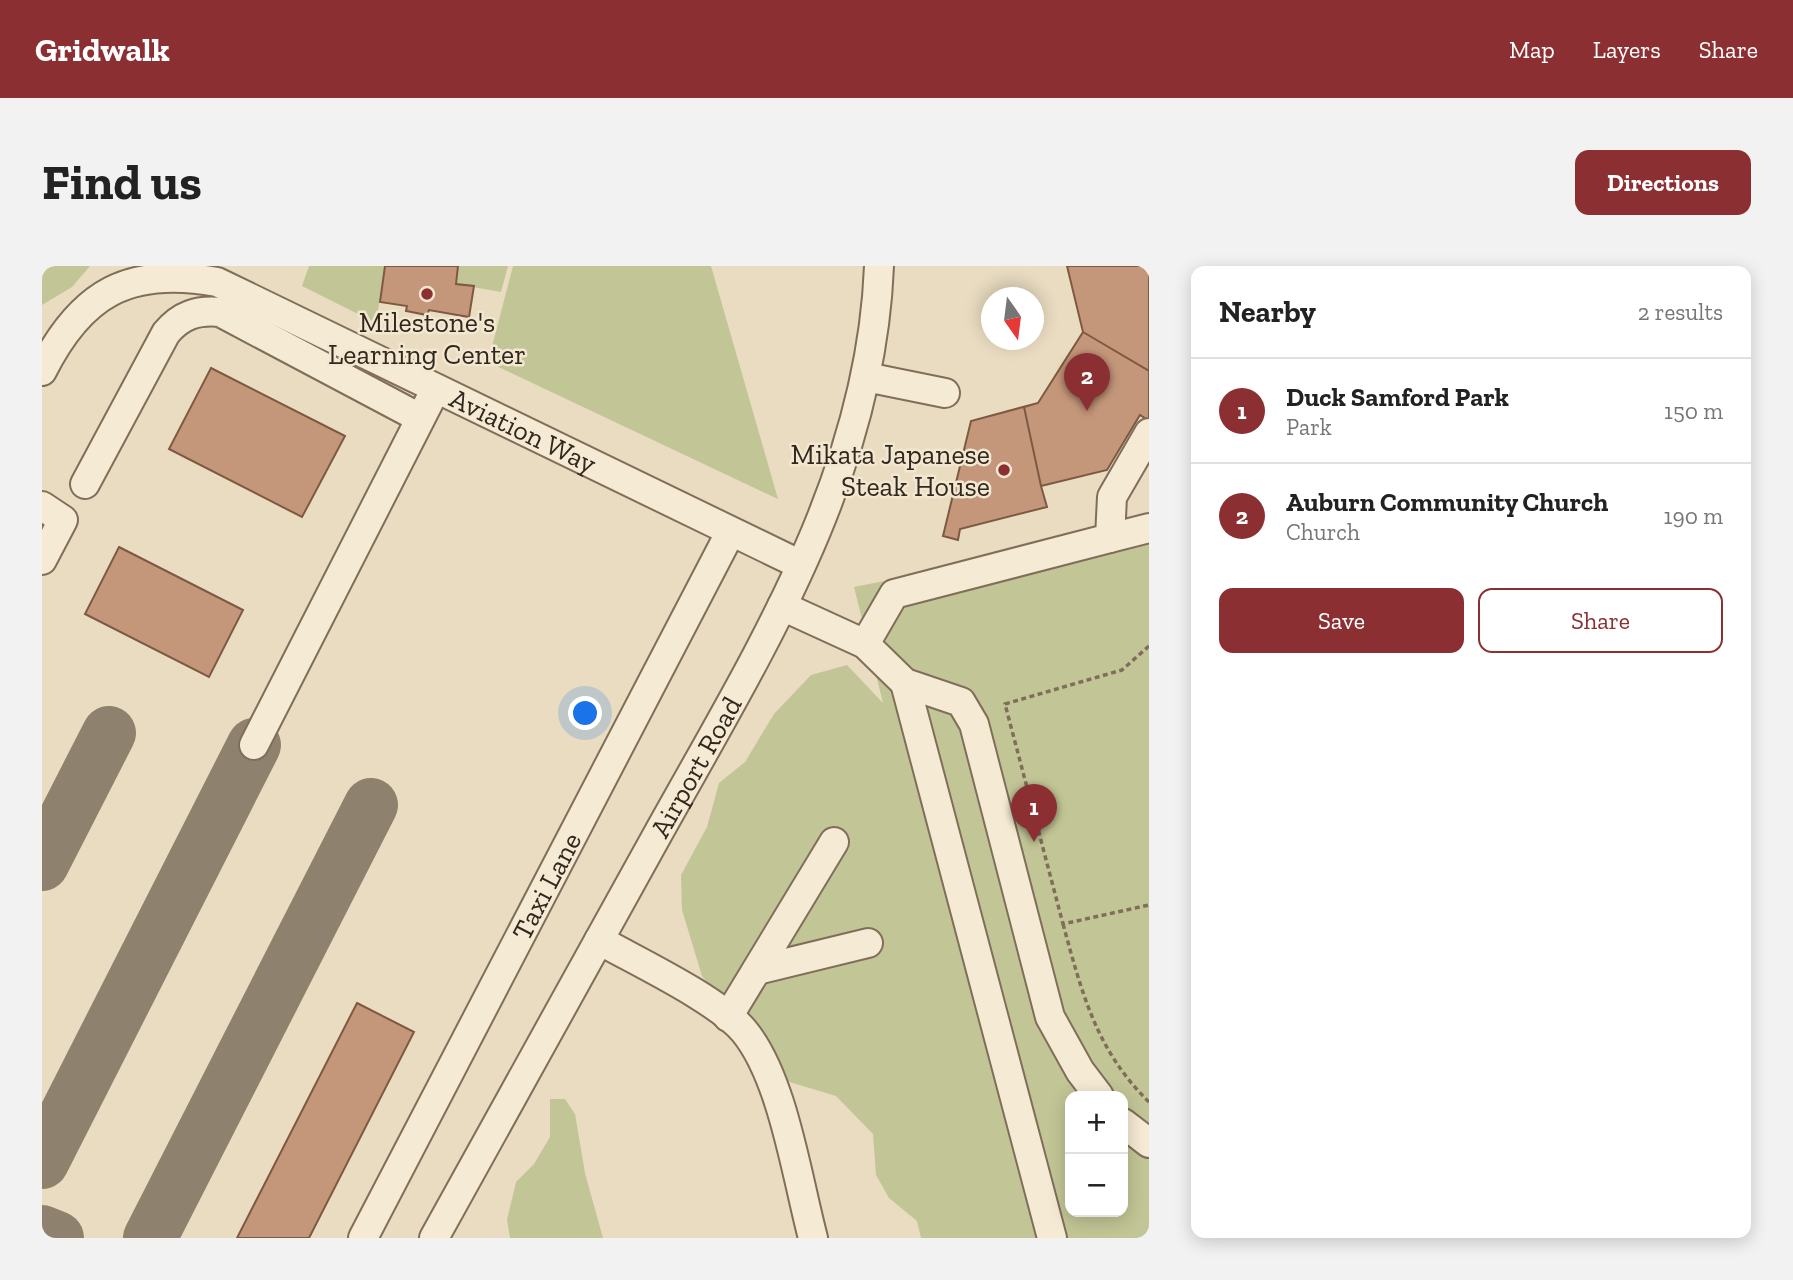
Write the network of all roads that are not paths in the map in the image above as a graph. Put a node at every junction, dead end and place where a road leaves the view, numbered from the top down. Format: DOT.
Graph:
graph roads {
  1 [pos="879,266"];
  2 [pos="42,371"];
  3 [pos="866,377"];
  4 [pos="436,390"];
  5 [pos="945,393"];
  6 [pos="420,418"];
  7 [pos="1149,433"];
  8 [pos="85,484"];
  9 [pos="42,506"];
  10 [pos="1149,527"];
  11 [pos="730,533"];
  12 [pos="1110,538"];
  13 [pos="42,560"];
  14 [pos="800,565"];
  15 [pos="782,607"];
  16 [pos="865,644"];
  17 [pos="905,683"];
  18 [pos="254,745"];
  19 [pos="834,842"];
  20 [pos="599,940"];
  21 [pos="868,943"];
  22 [pos="757,970"];
  23 [pos="727,1017"];
  24 [pos="1095,1091"];
  25 [pos="1128,1127"];
  26 [pos="1149,1143"];
  27 [pos="363,1238"];
  28 [pos="434,1238"];
  29 [pos="813,1238"];
  30 [pos="1052,1238"];
  1 -- 3 [label="street, Airport Road"];
  2 -- 4 [label="street, Aviation Way"];
  3 -- 5 [label="street"];
  3 -- 14 [label="street, Airport Road"];
  4 -- 6 [label="street"];
  4 -- 11 [label="street, Aviation Way"];
  6 -- 8 [label="street"];
  6 -- 18 [label="street"];
  7 -- 12 [label="street"];
  9 -- 13 [label="street"];
  10 -- 12 [label="street"];
  11 -- 14 [label="street, Aviation Way"];
  11 -- 27 [label="street, Taxi Lane"];
  12 -- 16 [label="street"];
  14 -- 15 [label="street, Airport Road"];
  15 -- 16 [label="street"];
  15 -- 20 [label="street, Airport Road"];
  16 -- 17 [label="street"];
  17 -- 24 [label="street"];
  17 -- 30 [label="street"];
  19 -- 22 [label="street"];
  20 -- 23 [label="street"];
  20 -- 28 [label="street, Airport Road"];
  21 -- 22 [label="street"];
  22 -- 23 [label="street"];
  23 -- 29 [label="street"];
  25 -- 26 [label="street"];
}
